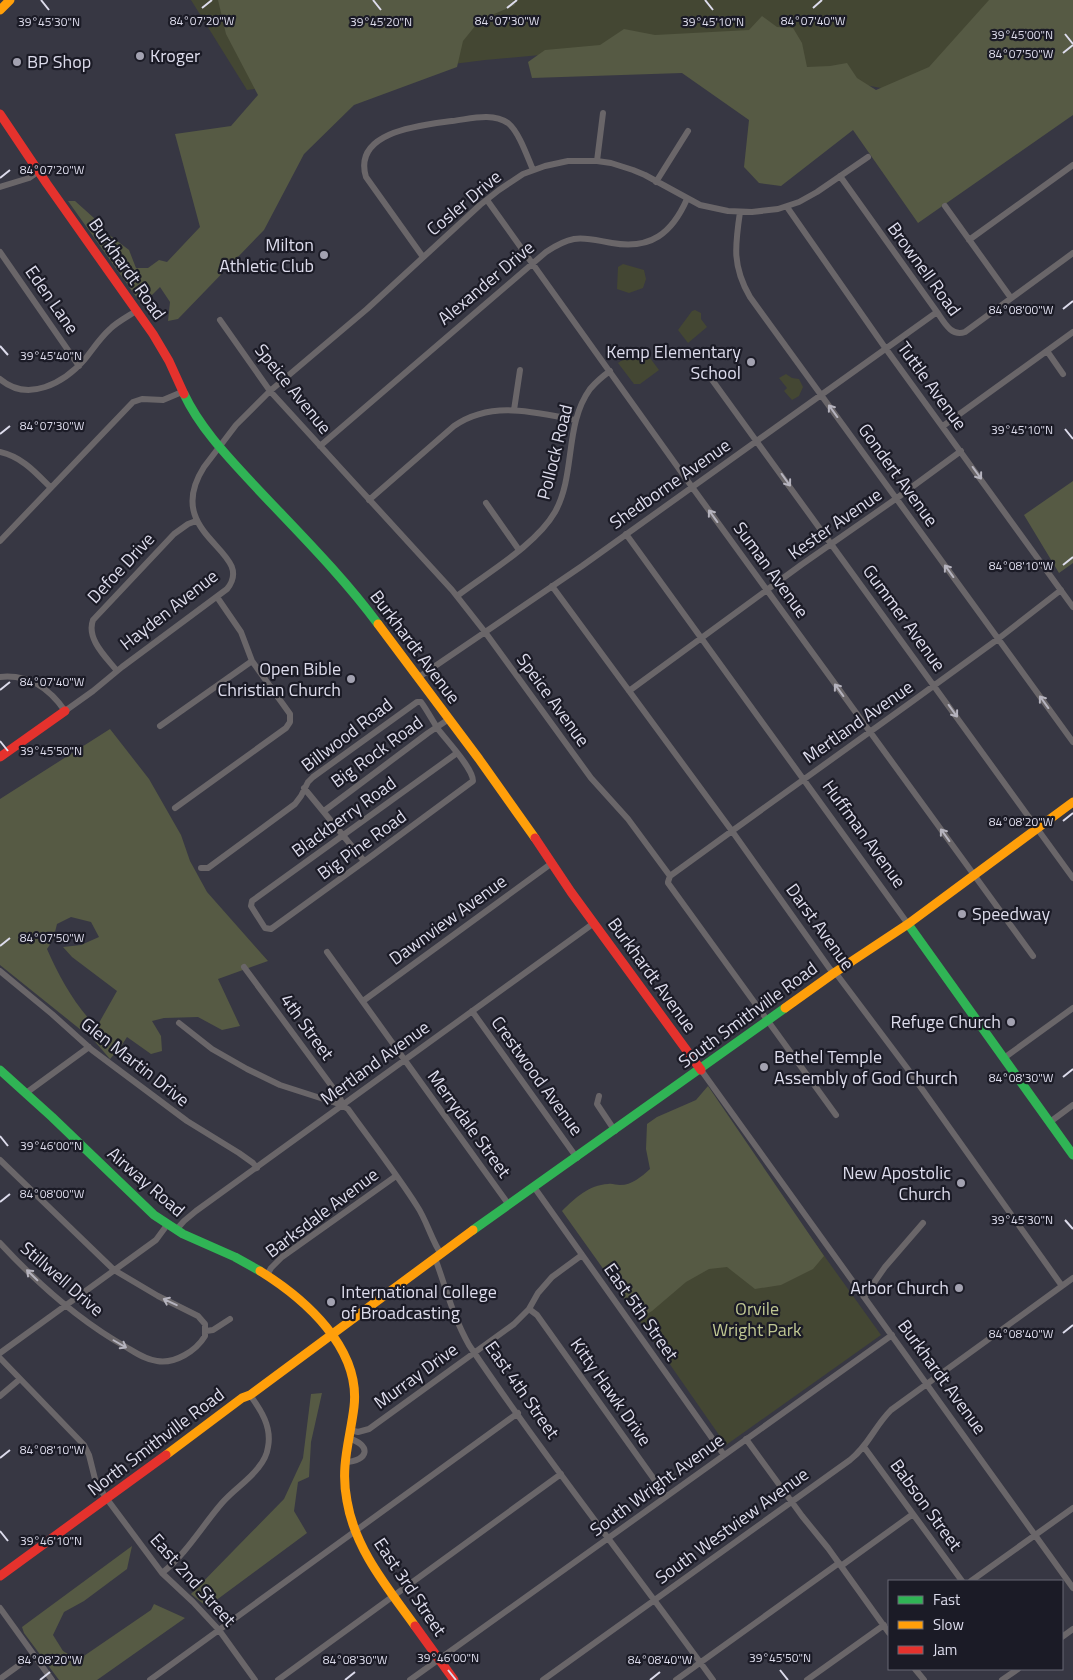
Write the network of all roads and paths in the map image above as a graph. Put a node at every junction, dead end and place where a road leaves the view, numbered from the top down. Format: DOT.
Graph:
graph roads {
  1 [pos="10,0"];
  2 [pos="0,10"];
  3 [pos="603,112"];
  4 [pos="0,114"];
  5 [pos="688,131"];
  6 [pos="868,157"];
  7 [pos="598,161"];
  8 [pos="1073,164"];
  9 [pos="533,170"];
  10 [pos="39,171"];
  11 [pos="840,176"];
  12 [pos="656,182"];
  13 [pos="0,187"];
  14 [pos="687,199"];
  15 [pos="486,200"];
  16 [pos="945,206"];
  17 [pos="787,207"];
  18 [pos="740,212"];
  19 [pos="969,240"];
  20 [pos="0,252"];
  21 [pos="1073,253"];
  22 [pos="423,257"];
  23 [pos="532,262"];
  24 [pos="1011,298"];
  25 [pos="136,311"];
  26 [pos="937,312"];
  27 [pos="220,320"];
  28 [pos="1073,332"];
  29 [pos="886,349"];
  30 [pos="1047,351"];
  31 [pos="79,366"];
  32 [pos="520,370"];
  33 [pos="610,371"];
  34 [pos="1064,374"];
  35 [pos="710,377"];
  36 [pos="0,379"];
  37 [pos="270,391"];
  38 [pos="182,392"];
  39 [pos="821,395"];
  40 [pos="514,410"];
  41 [pos="576,420"];
  42 [pos="942,426"];
  43 [pos="757,441"];
  44 [pos="320,446"];
  45 [pos="220,448"];
  46 [pos="961,451"];
  47 [pos="0,452"];
  48 [pos="50,487"];
  49 [pos="692,487"];
  50 [pos="897,498"];
  51 [pos="369,500"];
  52 [pos="486,503"];
  53 [pos="196,521"];
  54 [pos="626,534"];
  55 [pos="0,541"];
  56 [pos="832,544"];
  57 [pos="519,550"];
  58 [pos="552,586"];
  59 [pos="768,590"];
  60 [pos="1061,590"];
  61 [pos="457,596"];
  62 [pos="217,598"];
  63 [pos="1073,606"];
  64 [pos="485,632"];
  65 [pos="701,638"];
  66 [pos="998,639"];
  67 [pos="252,661"];
  68 [pos="117,671"];
  69 [pos="0,677"];
  70 [pos="419,677"];
  71 [pos="934,686"];
  72 [pos="629,691"];
  73 [pos="65,711"];
  74 [pos="449,719"];
  75 [pos="160,726"];
  76 [pos="436,727"];
  77 [pos="870,732"];
  78 [pos="1073,742"];
  79 [pos="457,753"];
  80 [pos="0,758"];
  81 [pos="803,779"];
  82 [pos="304,788"];
  83 [pos="1073,802"];
  84 [pos="175,808"];
  85 [pos="324,811"];
  86 [pos="1037,828"];
  87 [pos="732,831"];
  88 [pos="344,836"];
  89 [pos="364,861"];
  90 [pos="552,863"];
  91 [pos="201,868"];
  92 [pos="973,875"];
  93 [pos="670,876"];
  94 [pos="1073,878"];
  95 [pos="594,923"];
  96 [pos="908,924"];
  97 [pos="267,929"];
  98 [pos="327,952"];
  99 [pos="1033,956"];
  100 [pos="244,967"];
  101 [pos="0,971"];
  102 [pos="834,973"];
  103 [pos="363,1001"];
  104 [pos="1073,1008"];
  105 [pos="472,1011"];
  106 [pos="768,1021"];
  107 [pos="179,1023"];
  108 [pos="88,1047"];
  109 [pos="1004,1058"];
  110 [pos="405,1060"];
  111 [pos="0,1070"];
  112 [pos="701,1070"];
  113 [pos="26,1093"];
  114 [pos="598,1096"];
  115 [pos="1073,1105"];
  116 [pos="343,1106"];
  117 [pos="836,1115"];
  118 [pos="1050,1122"];
  119 [pos="615,1131"];
  120 [pos="1073,1155"];
  121 [pos="577,1158"];
  122 [pos="0,1160"];
  123 [pos="257,1168"];
  124 [pos="396,1176"];
  125 [pos="534,1187"];
  126 [pos="509,1205"];
  127 [pos="923,1223"];
  128 [pos="167,1225"];
  129 [pos="176,1230"];
  130 [pos="0,1243"];
  131 [pos="582,1255"];
  132 [pos="438,1256"];
  133 [pos="114,1270"];
  134 [pos="267,1275"];
  135 [pos="1073,1278"];
  136 [pos="1062,1286"];
  137 [pos="290,1292"];
  138 [pos="864,1296"];
  139 [pos="65,1306"];
  140 [pos="529,1309"];
  141 [pos="230,1319"];
  142 [pos="206,1331"];
  143 [pos="892,1335"];
  144 [pos="332,1336"];
  145 [pos="474,1352"];
  146 [pos="0,1353"];
  147 [pos="0,1358"];
  148 [pos="20,1380"];
  149 [pos="927,1385"];
  150 [pos="250,1395"];
  151 [pos="0,1396"];
  152 [pos="518,1413"];
  153 [pos="349,1434"];
  154 [pos="746,1439"];
  155 [pos="864,1447"];
  156 [pos="724,1455"];
  157 [pos="345,1462"];
  158 [pos="561,1474"];
  159 [pos="666,1496"];
  160 [pos="107,1499"];
  161 [pos="792,1502"];
  162 [pos="1073,1508"];
  163 [pos="913,1514"];
  164 [pos="355,1532"];
  165 [pos="1035,1535"];
  166 [pos="607,1539"];
  167 [pos="840,1564"];
  168 [pos="162,1573"];
  169 [pos="0,1576"];
  170 [pos="961,1580"];
  171 [pos="972,1580"];
  172 [pos="1073,1588"];
  173 [pos="394,1596"];
  174 [pos="655,1600"];
  175 [pos="0,1608"];
  176 [pos="884,1626"];
  177 [pos="219,1630"];
  178 [pos="888,1632"];
  179 [pos="33,1655"];
  180 [pos="440,1659"];
  181 [pos="700,1662"];
  182 [pos="916,1670"];
  183 [pos="1017,1670"];
  184 [pos="0,1679"];
  185 [pos="52,1680"];
  186 [pos="150,1680"];
  187 [pos="255,1680"];
  188 [pos="278,1680"];
  189 [pos="410,1680"];
  190 [pos="454,1680"];
  191 [pos="543,1680"];
  192 [pos="676,1680"];
  193 [pos="713,1680"];
  194 [pos="807,1680"];
  195 [pos="924,1680"];
  196 [pos="1002,1680"];
  1 -- 2 [label="main road"];
  3 -- 7 [label="street"];
  4 -- 10 [label="main road, Burkhardt Road"];
  5 -- 12 [label="street"];
  6 -- 11 [label="street, Cosler Drive"];
  7 -- 9 [label="street, Cosler Drive"];
  7 -- 12 [label="street, Cosler Drive"];
  8 -- 19 [label="street"];
  9 -- 15 [label="street, Cosler Drive"];
  9 -- 22 [label="street"];
  10 -- 13 [label="street"];
  10 -- 25 [label="main road, Burkhardt Road"];
  11 -- 17 [label="street, Cosler Drive"];
  11 -- 26 [label="street, Brownell Road"];
  12 -- 14 [label="street, Cosler Drive"];
  14 -- 18 [label="street, Cosler Drive"];
  14 -- 23 [label="street, Alexander Drive"];
  15 -- 22 [label="street, Cosler Drive"];
  15 -- 23 [label="street, Suman Avenue"];
  16 -- 19 [label="street"];
  17 -- 18 [label="street, Cosler Drive"];
  17 -- 29 [label="street, Tuttle Avenue"];
  18 -- 39 [label="street, Gondert Avenue"];
  19 -- 24 [label="street"];
  20 -- 31 [label="street, Eden Lane"];
  21 -- 24 [label="street, Brownell Road"];
  22 -- 37 [label="street, Cosler Drive"];
  23 -- 33 [label="street, Suman Avenue"];
  23 -- 44 [label="street, Alexander Drive"];
  24 -- 26 [label="street, Brownell Road"];
  25 -- 31 [label="street"];
  25 -- 38 [label="main road, Burkhardt Road"];
  26 -- 29 [label="street, Shedborne Avenue"];
  27 -- 37 [label="street, Speice Avenue"];
  28 -- 30 [label="street"];
  29 -- 39 [label="street, Shedborne Avenue"];
  29 -- 42 [label="street, Tuttle Avenue"];
  30 -- 34 [label="street"];
  30 -- 42 [label="street"];
  31 -- 36 [label="street"];
  32 -- 40 [label="street"];
  33 -- 41 [label="street, Pollock Road"];
  33 -- 49 [label="street, Suman Avenue"];
  35 -- 43 [label="street, Gummer Avenue"];
  37 -- 44 [label="street, Speice Avenue"];
  37 -- 45 [label="street, Cosler Drive"];
  38 -- 45 [label="main road, Burkhardt Road"];
  38 -- 48 [label="street"];
  39 -- 43 [label="street, Shedborne Avenue"];
  50 -- 39 [label="street, Gondert Avenue, one-way"];
  40 -- 41 [label="street"];
  40 -- 51 [label="street"];
  41 -- 57 [label="street, Pollock Road"];
  42 -- 46 [label="street, Tuttle Avenue"];
  43 -- 49 [label="street, Shedborne Avenue"];
  43 -- 56 [label="street, Gummer Avenue, one-way"];
  44 -- 51 [label="street, Speice Avenue"];
  45 -- 53 [label="street, Hayden Avenue"];
  45 -- 70 [label="main road, Burkhardt Avenue"];
  46 -- 50 [label="street, Kester Avenue"];
  46 -- 60 [label="street, Tuttle Avenue, one-way"];
  47 -- 48 [label="street"];
  48 -- 55 [label="street"];
  49 -- 54 [label="street, Shedborne Avenue"];
  59 -- 49 [label="street, Suman Avenue, one-way"];
  50 -- 56 [label="street, Kester Avenue"];
  66 -- 50 [label="street, Gondert Avenue, one-way"];
  51 -- 61 [label="street, Speice Avenue"];
  52 -- 57 [label="street"];
  53 -- 62 [label="street, Hayden Avenue"];
  53 -- 68 [label="street, Defoe Drive"];
  54 -- 58 [label="street, Shedborne Avenue"];
  54 -- 65 [label="street, Huffman Avenue"];
  56 -- 59 [label="street, Kester Avenue"];
  56 -- 71 [label="street, Gummer Avenue"];
  57 -- 61 [label="street, Pollock Road"];
  58 -- 64 [label="street, Shedborne Avenue"];
  58 -- 72 [label="street, Darst Avenue"];
  59 -- 65 [label="street, Kester Avenue"];
  77 -- 59 [label="street, Suman Avenue, one-way"];
  60 -- 63 [label="street, Tuttle Avenue"];
  60 -- 66 [label="street, Mertland Avenue"];
  61 -- 64 [label="street, Speice Avenue"];
  62 -- 67 [label="street"];
  62 -- 68 [label="street, Hayden Avenue"];
  64 -- 70 [label="street, Shedborne Avenue"];
  64 -- 93 [label="street, Speice Avenue"];
  65 -- 72 [label="street, Kester Avenue"];
  65 -- 81 [label="street, Huffman Avenue"];
  66 -- 71 [label="street, Mertland Avenue"];
  78 -- 66 [label="street, Gondert Avenue, one-way"];
  67 -- 75 [label="street"];
  67 -- 84 [label="street"];
  68 -- 73 [label="street, Hayden Avenue"];
  69 -- 73 [label="street"];
  70 -- 74 [label="main road, Burkhardt Avenue"];
  71 -- 77 [label="street, Mertland Avenue"];
  71 -- 86 [label="street, Gummer Avenue, one-way"];
  72 -- 87 [label="street, Darst Avenue"];
  73 -- 80 [label="main road, Hayden Avenue"];
  74 -- 76 [label="street, Big Rock Road"];
  74 -- 90 [label="main road, Burkhardt Avenue"];
  76 -- 79 [label="street"];
  76 -- 82 [label="street, Billwood Road"];
  76 -- 85 [label="street, Big Rock Road"];
  77 -- 81 [label="street, Mertland Avenue"];
  92 -- 77 [label="street, Suman Avenue, one-way"];
  79 -- 88 [label="street, Blackberry Road"];
  79 -- 89 [label="street, Big Pine Road"];
  81 -- 87 [label="street, Mertland Avenue"];
  81 -- 96 [label="street, Huffman Avenue"];
  82 -- 85 [label="street"];
  82 -- 91 [label="street, Billwood Road"];
  83 -- 86 [label="main road, South Smithville Road"];
  85 -- 88 [label="street"];
  86 -- 92 [label="main road, South Smithville Road"];
  86 -- 94 [label="street, Gummer Avenue"];
  87 -- 93 [label="street, Mertland Avenue"];
  87 -- 102 [label="street, Darst Avenue"];
  88 -- 89 [label="street"];
  88 -- 97 [label="street, Blackberry Road"];
  89 -- 97 [label="street, Big Pine Road"];
  90 -- 95 [label="main road, Burkhardt Avenue"];
  90 -- 103 [label="street, Dawnview Avenue"];
  92 -- 96 [label="main road, South Smithville Road"];
  92 -- 99 [label="street, Suman Avenue"];
  93 -- 106 [label="street, Speice Avenue"];
  95 -- 105 [label="street, Mertland Avenue"];
  95 -- 112 [label="main road, Burkhardt Avenue"];
  96 -- 102 [label="main road, South Smithville Road"];
  96 -- 109 [label="main road, Huffman Avenue"];
  98 -- 103 [label="street, Merrydale Street"];
  100 -- 116 [label="street, 4th Street"];
  101 -- 108 [label="street, Glen Martin Drive"];
  102 -- 106 [label="main road, South Smithville Road"];
  102 -- 136 [label="street, Darst Avenue"];
  103 -- 110 [label="street, Merrydale Street"];
  104 -- 109 [label="street"];
  105 -- 110 [label="street, Mertland Avenue"];
  105 -- 121 [label="street, Crestwood Avenue"];
  106 -- 112 [label="main road, South Smithville Road"];
  106 -- 117 [label="street, Speice Avenue"];
  107 -- 116 [label="street"];
  108 -- 113 [label="street"];
  108 -- 123 [label="street, Glen Martin Drive"];
  109 -- 118 [label="main road, Huffman Avenue"];
  110 -- 116 [label="street, Mertland Avenue"];
  110 -- 126 [label="street, Merrydale Street"];
  111 -- 113 [label="main road, Airway Road"];
  112 -- 119 [label="main road, South Smithville Road"];
  112 -- 138 [label="street, Burkhardt Avenue"];
  113 -- 128 [label="main road, Airway Road"];
  114 -- 119 [label="street"];
  115 -- 118 [label="street"];
  116 -- 123 [label="street, Mertland Avenue"];
  116 -- 124 [label="street, East 4th Street"];
  118 -- 120 [label="main road, Huffman Avenue"];
  119 -- 121 [label="main road, South Smithville Road"];
  121 -- 125 [label="main road, South Smithville Road"];
  122 -- 133 [label="street"];
  123 -- 129 [label="street, Mertland Avenue"];
  124 -- 132 [label="street, East 4th Street"];
  124 -- 134 [label="street, Barksdale Avenue"];
  125 -- 126 [label="main road, South Smithville Road"];
  125 -- 131 [label="street, East 5th Street"];
  126 -- 132 [label="main road, South Smithville Road"];
  127 -- 138 [label="street"];
  128 -- 129 [label="main road, Airway Road"];
  128 -- 133 [label="street"];
  129 -- 134 [label="main road, Airway Road"];
  139 -- 130 [label="street, Stillwell Drive, one-way"];
  131 -- 140 [label="street, Murray Drive"];
  131 -- 156 [label="street, East 5th Street"];
  132 -- 144 [label="main road, South Smithville Road"];
  132 -- 145 [label="street, East 4th Street"];
  133 -- 139 [label="street"];
  142 -- 133 [label="street, one-way"];
  134 -- 137 [label="main road, Airway Road"];
  135 -- 136 [label="street"];
  136 -- 149 [label="street"];
  137 -- 144 [label="main road, East 3rd Street"];
  138 -- 143 [label="street, Burkhardt Avenue"];
  139 -- 142 [label="street, Stillwell Drive, one-way"];
  139 -- 146 [label="street"];
  140 -- 145 [label="street, Murray Drive"];
  140 -- 159 [label="street, Kitty Hawk Drive"];
  141 -- 142 [label="street"];
  143 -- 149 [label="street, Burkhardt Avenue"];
  143 -- 154 [label="street, South Wright Avenue"];
  144 -- 150 [label="main road, North Smithville Road"];
  144 -- 153 [label="main road, East 3rd Street"];
  145 -- 152 [label="street, East 4th Street"];
  145 -- 153 [label="street, Murray Drive"];
  147 -- 148 [label="street"];
  148 -- 151 [label="street"];
  148 -- 160 [label="street, East 2nd Street"];
  149 -- 155 [label="street, South Westview Avenue"];
  149 -- 165 [label="street, Burkhardt Avenue"];
  150 -- 160 [label="main road, North Smithville Road"];
  150 -- 168 [label="street"];
  152 -- 158 [label="street, East 4th Street"];
  152 -- 164 [label="street"];
  153 -- 157 [label="main road, East 3rd Street"];
  153 -- 157 [label="street"];
  154 -- 156 [label="street, South Wright Avenue"];
  154 -- 161 [label="street"];
  155 -- 161 [label="street, South Westview Avenue"];
  155 -- 163 [label="street, Babson Street"];
  156 -- 159 [label="street, South Wright Avenue"];
  157 -- 164 [label="main road, East 3rd Street"];
  158 -- 166 [label="street, East 4th Street"];
  158 -- 173 [label="street"];
  159 -- 166 [label="street, South Wright Avenue"];
  160 -- 168 [label="street, East 2nd Street"];
  160 -- 169 [label="main road, North Smithville Road"];
  161 -- 167 [label="street"];
  161 -- 174 [label="street, South Westview Avenue"];
  162 -- 165 [label="street"];
  163 -- 167 [label="street"];
  163 -- 170 [label="street, Babson Street"];
  164 -- 173 [label="main road, East 3rd Street"];
  164 -- 177 [label="street"];
  165 -- 171 [label="street"];
  165 -- 172 [label="street, Burkhardt Avenue"];
  166 -- 174 [label="street, East 4th Street"];
  166 -- 180 [label="street, South Wright Avenue"];
  167 -- 176 [label="street"];
  167 -- 181 [label="street"];
  168 -- 177 [label="street, East 2nd Street"];
  173 -- 180 [label="main road, East 3rd Street"];
  173 -- 188 [label="street"];
  174 -- 181 [label="street, East 4th Street"];
  174 -- 191 [label="street, South Westview Avenue"];
  175 -- 179 [label="street"];
  176 -- 178 [label="street"];
  176 -- 194 [label="street"];
  177 -- 186 [label="street"];
  177 -- 187 [label="street, East 2nd Street"];
  179 -- 184 [label="street"];
  179 -- 185 [label="street"];
  180 -- 189 [label="street, South Wright Avenue"];
  180 -- 190 [label="main road, East 3rd Street"];
  181 -- 192 [label="street"];
  181 -- 193 [label="street, East 4th Street"];
  182 -- 195 [label="street"];
  183 -- 196 [label="street"];
}
